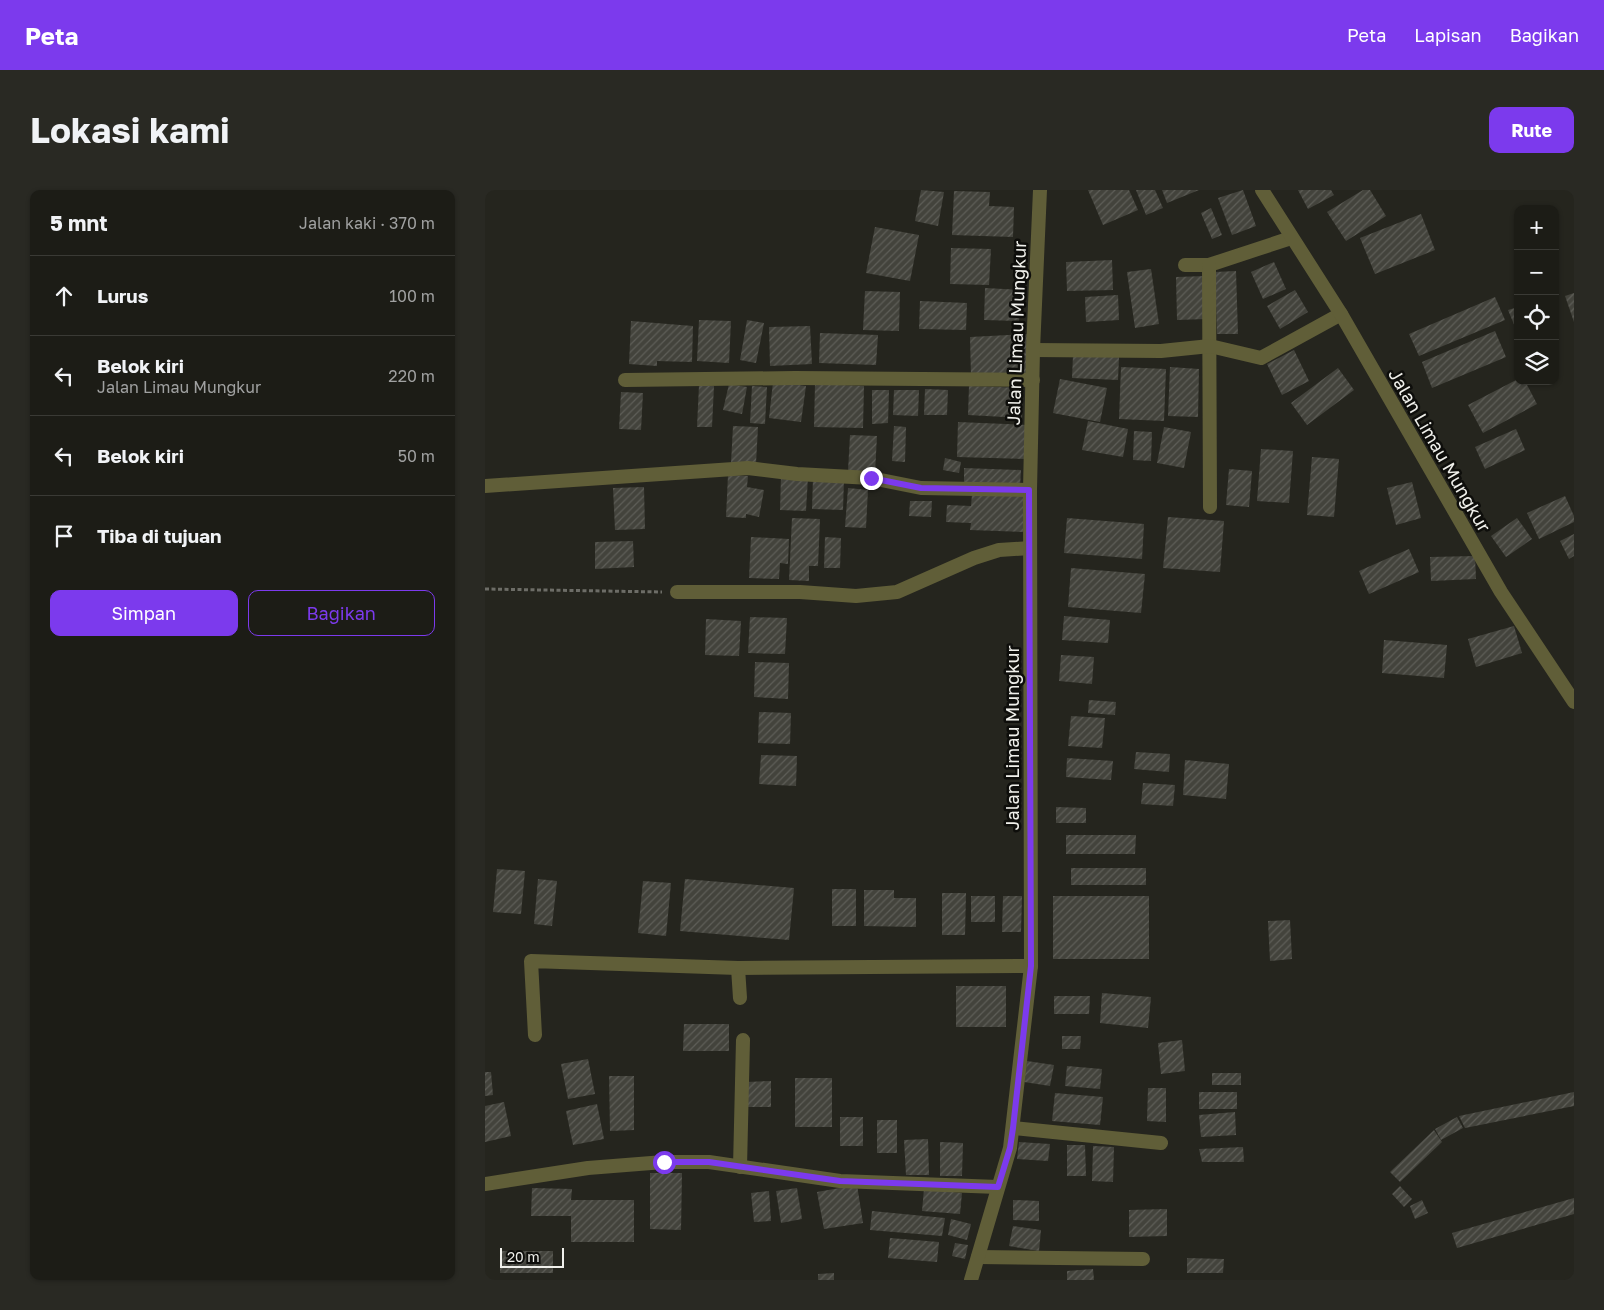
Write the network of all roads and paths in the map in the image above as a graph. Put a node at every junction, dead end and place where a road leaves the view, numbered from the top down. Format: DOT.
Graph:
graph roads {
  1 [pos="1040,190"];
  2 [pos="1261,190"];
  3 [pos="1291,238"];
  4 [pos="1185,265"];
  5 [pos="1209,265"];
  6 [pos="1341,314"];
  7 [pos="1210,346"];
  8 [pos="1033,350"];
  9 [pos="625,380"];
  10 [pos="1033,380"];
  11 [pos="485,486"];
  12 [pos="1029,490"];
  13 [pos="1211,506"];
  14 [pos="1030,548"];
  15 [pos="485,589"];
  16 [pos="677,592"];
  17 [pos="1574,702"];
  18 [pos="1031,966"];
  19 [pos="738,968"];
  20 [pos="740,998"];
  21 [pos="535,1035"];
  22 [pos="743,1040"];
  23 [pos="1013,1128"];
  24 [pos="1161,1142"];
  25 [pos="740,1167"];
  26 [pos="485,1184"];
  27 [pos="998,1187"];
  28 [pos="978,1257"];
  29 [pos="1143,1260"];
  30 [pos="971,1280"];
  1 -- 8 [label="street, Jalan Limau Mungkur"];
  2 -- 3 [label="street, Jalan Limau Mungkur"];
  3 -- 5 [label="street"];
  3 -- 6 [label="street, Jalan Limau Mungkur"];
  4 -- 5 [label="street"];
  5 -- 7 [label="street"];
  6 -- 7 [label="street"];
  6 -- 17 [label="street, Jalan Limau Mungkur"];
  7 -- 8 [label="street"];
  7 -- 13 [label="street"];
  8 -- 10 [label="street, Jalan Limau Mungkur"];
  9 -- 10 [label="street"];
  10 -- 12 [label="street, Jalan Limau Mungkur"];
  11 -- 12 [label="street"];
  12 -- 14 [label="street, Jalan Limau Mungkur"];
  14 -- 16 [label="street"];
  14 -- 18 [label="street, Jalan Limau Mungkur"];
  15 -- 16 [label="path"];
  18 -- 19 [label="street"];
  18 -- 23 [label="street, Jalan Limau Mungkur"];
  19 -- 20 [label="street"];
  19 -- 21 [label="street"];
  22 -- 25 [label="street"];
  23 -- 24 [label="street"];
  23 -- 27 [label="street, Jalan Limau Mungkur"];
  25 -- 26 [label="street"];
  25 -- 27 [label="street"];
  27 -- 28 [label="street, Jalan Limau Mungkur"];
  28 -- 29 [label="street"];
  28 -- 30 [label="street, Jalan Limau Mungkur"];
}
